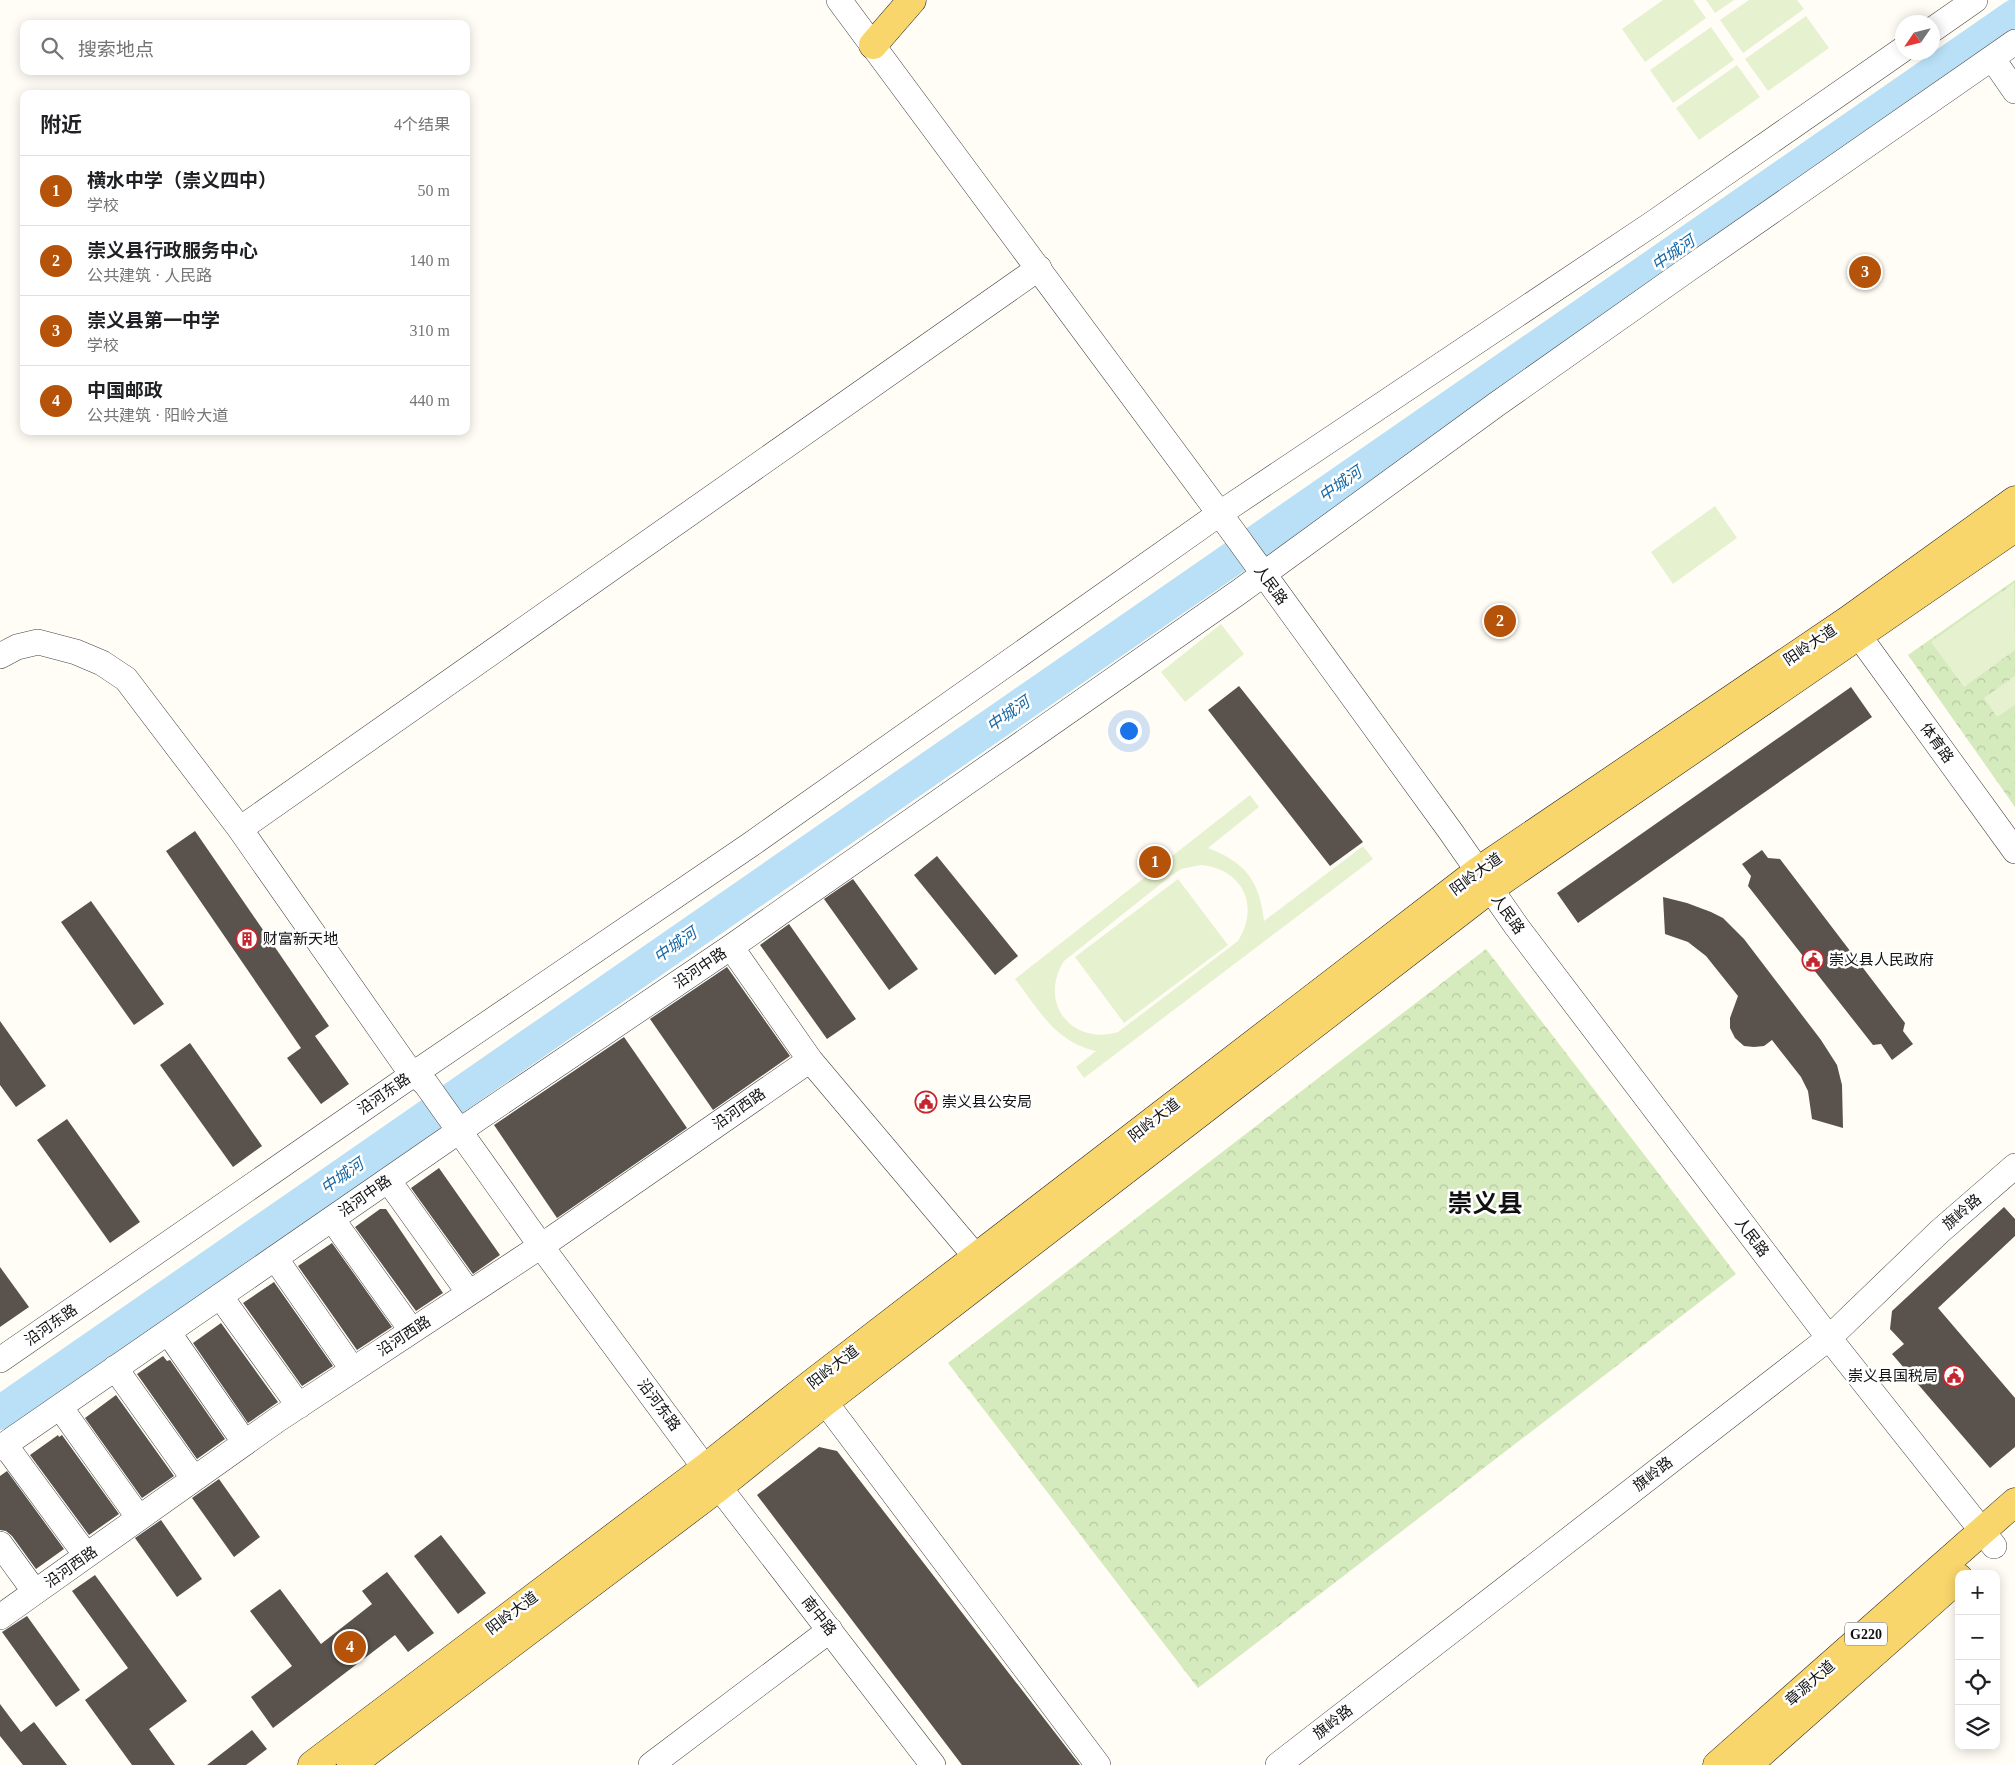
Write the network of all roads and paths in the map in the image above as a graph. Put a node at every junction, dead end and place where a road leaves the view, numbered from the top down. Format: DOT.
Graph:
graph roads {
  1 [pos="839,0"];
  2 [pos="912,0"];
  3 [pos="1975,0"];
  4 [pos="1940,24"];
  5 [pos="2015,42"];
  6 [pos="873,45"];
  7 [pos="1895,55"];
  8 [pos="1992,58"];
  9 [pos="2015,91"];
  10 [pos="1039,268"];
  11 [pos="2015,500"];
  12 [pos="1225,522"];
  13 [pos="2015,528"];
  14 [pos="1259,570"];
  15 [pos="1859,636"];
  16 [pos="0,656"];
  17 [pos="240,829"];
  18 [pos="2015,851"];
  19 [pos="1484,880"];
  20 [pos="732,947"];
  21 [pos="810,1060"];
  22 [pos="420,1078"];
  23 [pos="456,1126"];
  24 [pos="2015,1166"];
  25 [pos="388,1180"];
  26 [pos="332,1219"];
  27 [pos="541,1246"];
  28 [pos="976,1257"];
  29 [pos="275,1258"];
  30 [pos="469,1294"];
  31 [pos="220,1296"];
  32 [pos="412,1331"];
  33 [pos="168,1332"];
  34 [pos="1828,1338"];
  35 [pos="0,1360"];
  36 [pos="115,1368"];
  37 [pos="353,1370"];
  38 [pos="825,1402"];
  39 [pos="299,1406"];
  40 [pos="60,1407"];
  41 [pos="245,1443"];
  42 [pos="2,1447"];
  43 [pos="712,1477"];
  44 [pos="194,1479"];
  45 [pos="2015,1502"];
  46 [pos="140,1518"];
  47 [pos="2015,1528"];
  48 [pos="1988,1539"];
  49 [pos="0,1544"];
  50 [pos="86,1556"];
  51 [pos="1966,1570"];
  52 [pos="1955,1582"];
  53 [pos="35,1592"];
  54 [pos="0,1617"];
  55 [pos="830,1630"];
  56 [pos="312,1765"];
  57 [pos="351,1765"];
  58 [pos="652,1765"];
  59 [pos="933,1765"];
  60 [pos="1098,1765"];
  61 [pos="1278,1765"];
  62 [pos="1717,1765"];
  63 [pos="1748,1765"];
  1 -- 6 [label="street, 人民路"];
  2 -- 6 [label="main road"];
  3 -- 4 [label="street"];
  5 -- 8 [label="street, 沿河中路"];
  6 -- 10 [label="street, 人民路"];
  7 -- 12 [label="street"];
  8 -- 9 [label="street"];
  8 -- 14 [label="street, 沿河中路"];
  10 -- 12 [label="street, 人民路"];
  10 -- 17 [label="street"];
  11 -- 19 [label="main road, 阳岭大道"];
  12 -- 14 [label="street, 人民路"];
  12 -- 22 [label="street"];
  13 -- 15 [label="main road, 阳岭大道"];
  14 -- 19 [label="street, 人民路"];
  14 -- 20 [label="street, 沿河中路"];
  15 -- 18 [label="street, 体育路"];
  15 -- 19 [label="main road, 阳岭大道"];
  16 -- 17 [label="street"];
  17 -- 22 [label="street"];
  19 -- 28 [label="main road, 阳岭大道"];
  19 -- 34 [label="street, 人民路"];
  19 -- 38 [label="main road, 阳岭大道"];
  20 -- 21 [label="street"];
  20 -- 23 [label="street, 沿河中路"];
  21 -- 27 [label="street, 沿河西路"];
  21 -- 28 [label="street"];
  22 -- 23 [label="street, 沿河东路"];
  22 -- 35 [label="street, 沿河东路"];
  23 -- 25 [label="street, 沿河中路"];
  23 -- 27 [label="street, 沿河东路"];
  24 -- 34 [label="street, 旗岭路"];
  25 -- 26 [label="street, 沿河中路"];
  25 -- 30 [label="street"];
  26 -- 29 [label="street, 沿河中路"];
  26 -- 32 [label="street"];
  27 -- 30 [label="street, 沿河西路"];
  27 -- 43 [label="street, 沿河东路"];
  28 -- 43 [label="main road, 阳岭大道"];
  29 -- 31 [label="street, 沿河中路"];
  29 -- 37 [label="street"];
  30 -- 32 [label="street, 沿河西路"];
  31 -- 33 [label="street, 沿河中路"];
  31 -- 39 [label="street"];
  32 -- 37 [label="street, 沿河西路"];
  33 -- 36 [label="street, 沿河中路"];
  33 -- 41 [label="street"];
  34 -- 48 [label="street, 人民路"];
  34 -- 61 [label="street, 旗岭路"];
  36 -- 40 [label="street, 沿河中路"];
  36 -- 44 [label="street"];
  37 -- 39 [label="street, 沿河西路"];
  38 -- 43 [label="main road, 阳岭大道"];
  38 -- 60 [label="street"];
  39 -- 41 [label="street, 沿河西路"];
  40 -- 42 [label="street, 沿河中路"];
  40 -- 46 [label="street"];
  41 -- 44 [label="street, 沿河西路"];
  42 -- 50 [label="street"];
  43 -- 55 [label="street, 南中路"];
  43 -- 56 [label="main road, 阳岭大道"];
  43 -- 57 [label="main road, 阳岭大道"];
  44 -- 46 [label="street, 沿河西路"];
  45 -- 48 [label="main road, 章源大道 / G220"];
  46 -- 50 [label="street, 沿河西路"];
  47 -- 48 [label="main road, 章源大道 / G220"];
  48 -- 51 [label="main road, 章源大道 / G220"];
  48 -- 62 [label="main road, 章源大道 / G220"];
  49 -- 53 [label="street"];
  50 -- 53 [label="street, 沿河西路"];
  52 -- 63 [label="main road, 章源大道 / G220"];
  53 -- 54 [label="street, 沿河西路"];
  55 -- 58 [label="street"];
  55 -- 59 [label="street, 南中路"];
}
